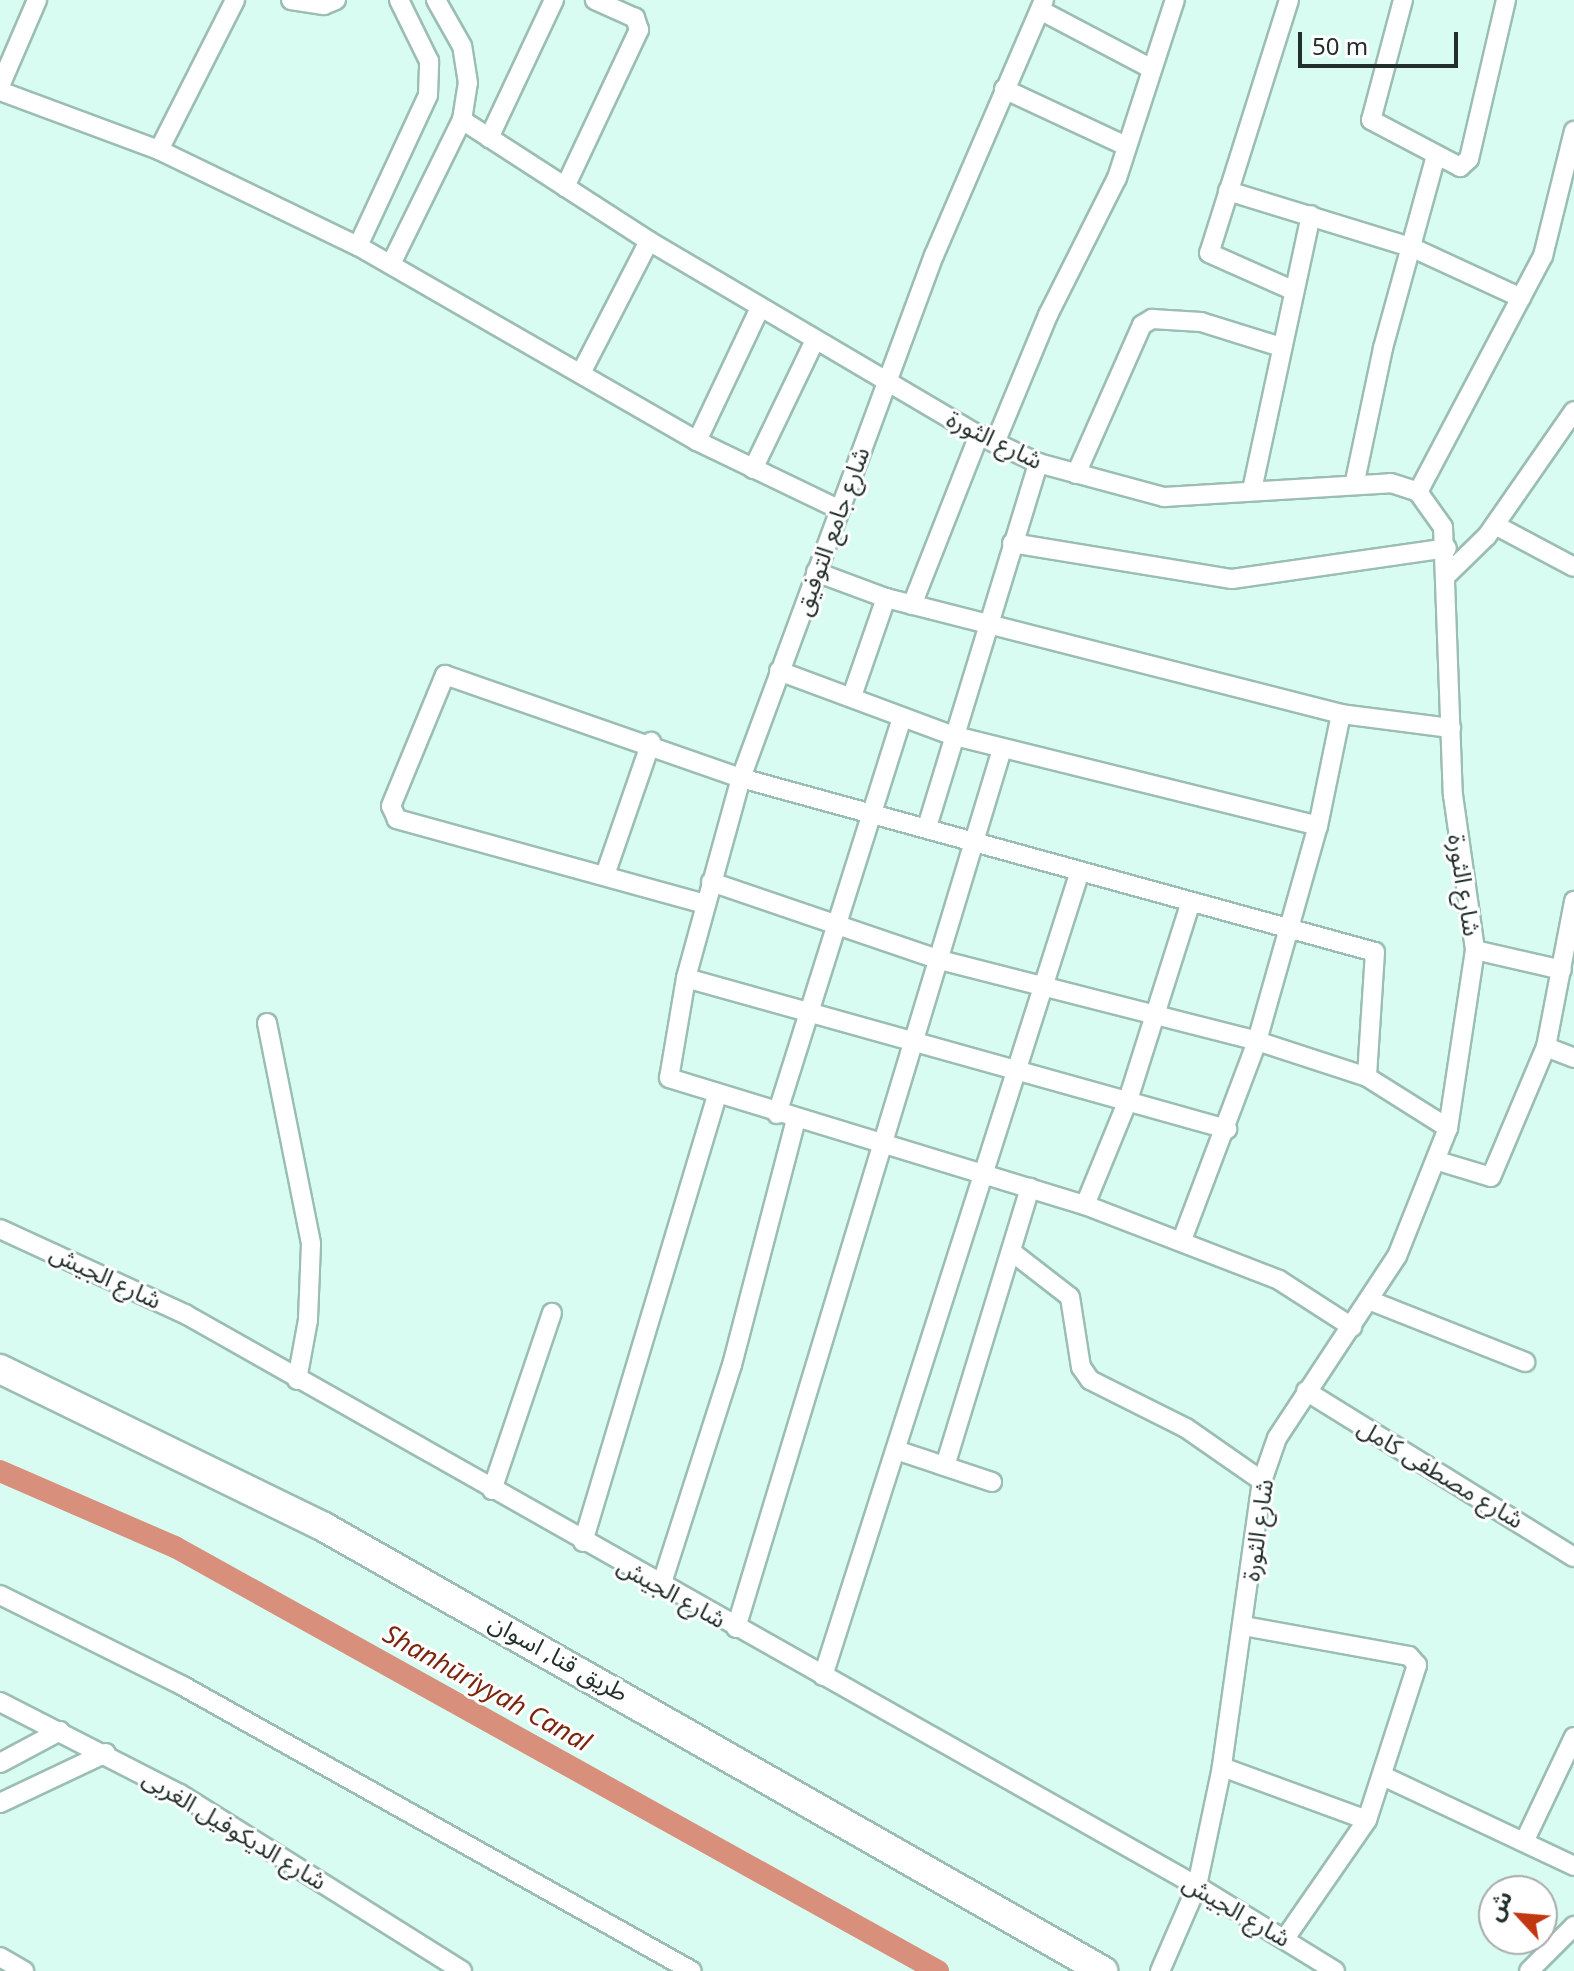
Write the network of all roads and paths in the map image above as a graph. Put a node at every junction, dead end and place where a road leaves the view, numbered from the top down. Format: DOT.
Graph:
graph roads {
  1 [pos="37,0"];
  2 [pos="235,0"];
  3 [pos="291,0"];
  4 [pos="336,0"];
  5 [pos="399,0"];
  6 [pos="436,0"];
  7 [pos="554,0"];
  8 [pos="595,0"];
  9 [pos="1175,0"];
  10 [pos="1289,0"];
  11 [pos="1403,0"];
  12 [pos="1506,0"];
  13 [pos="1042,5"];
  14 [pos="1150,68"];
  15 [pos="0,88"];
  16 [pos="1004,89"];
  17 [pos="462,120"];
  18 [pos="1574,131"];
  19 [pos="489,138"];
  20 [pos="1126,146"];
  21 [pos="159,150"];
  22 [pos="1436,156"];
  23 [pos="565,187"];
  24 [pos="1228,191"];
  25 [pos="1311,215"];
  26 [pos="649,241"];
  27 [pos="358,246"];
  28 [pos="1413,248"];
  29 [pos="391,264"];
  30 [pos="1292,290"];
  31 [pos="1521,298"];
  32 [pos="760,308"];
  33 [pos="815,340"];
  34 [pos="1278,346"];
  35 [pos="581,373"];
  36 [pos="887,383"];
  37 [pos="1574,411"];
  38 [pos="1568,433"];
  39 [pos="987,439"];
  40 [pos="697,441"];
  41 [pos="1038,463"];
  42 [pos="753,469"];
  43 [pos="1076,474"];
  44 [pos="1355,481"];
  45 [pos="1252,490"];
  46 [pos="1418,492"];
  47 [pos="838,509"];
  48 [pos="1495,525"];
  49 [pos="1012,543"];
  50 [pos="1447,548"];
  51 [pos="1574,567"];
  52 [pos="816,572"];
  53 [pos="1448,574"];
  54 [pos="886,598"];
  55 [pos="912,605"];
  56 [pos="986,626"];
  57 [pos="779,671"];
  58 [pos="852,696"];
  59 [pos="1341,714"];
  60 [pos="902,717"];
  61 [pos="1451,728"];
  62 [pos="951,735"];
  63 [pos="651,742"];
  64 [pos="1002,749"];
  65 [pos="741,778"];
  66 [pos="868,814"];
  67 [pos="1318,826"];
  68 [pos="927,827"];
  69 [pos="973,841"];
  70 [pos="1080,871"];
  71 [pos="605,875"];
  72 [pos="711,882"];
  73 [pos="1574,901"];
  74 [pos="705,904"];
  75 [pos="1190,905"];
  76 [pos="1572,920"];
  77 [pos="831,926"];
  78 [pos="1289,933"];
  79 [pos="1475,950"];
  80 [pos="940,960"];
  81 [pos="1562,970"];
  82 [pos="686,978"];
  83 [pos="1043,987"];
  84 [pos="809,1013"];
  85 [pos="1155,1014"];
  86 [pos="267,1023"];
  87 [pos="1257,1041"];
  88 [pos="915,1046"];
  89 [pos="1546,1047"];
  90 [pos="1574,1058"];
  91 [pos="1018,1075"];
  92 [pos="1367,1077"];
  93 [pos="717,1094"];
  94 [pos="1128,1100"];
  95 [pos="777,1114"];
  96 [pos="796,1120"];
  97 [pos="1448,1128"];
  98 [pos="1227,1129"];
  99 [pos="883,1144"];
  100 [pos="1438,1161"];
  101 [pos="984,1171"];
  102 [pos="1030,1188"];
  103 [pos="1085,1205"];
  104 [pos="0,1229"];
  105 [pos="1182,1240"];
  106 [pos="1012,1252"];
  107 [pos="1371,1301"];
  108 [pos="552,1313"];
  109 [pos="1352,1327"];
  110 [pos="1525,1362"];
  111 [pos="0,1369"];
  112 [pos="297,1380"];
  113 [pos="1306,1391"];
  114 [pos="899,1451"];
  115 [pos="945,1466"];
  116 [pos="1262,1481"];
  117 [pos="992,1482"];
  118 [pos="492,1490"];
  119 [pos="583,1542"];
  120 [pos="1574,1557"];
  121 [pos="661,1586"];
  122 [pos="0,1595"];
  123 [pos="1244,1626"];
  124 [pos="736,1628"];
  125 [pos="823,1676"];
  126 [pos="0,1702"];
  127 [pos="60,1731"];
  128 [pos="1574,1737"];
  129 [pos="106,1753"];
  130 [pos="0,1763"];
  131 [pos="1222,1767"];
  132 [pos="1383,1776"];
  133 [pos="0,1803"];
  134 [pos="1367,1820"];
  135 [pos="1525,1840"];
  136 [pos="1574,1866"];
  137 [pos="1197,1886"];
  138 [pos="1574,1926"];
  139 [pos="1286,1937"];
  140 [pos="0,1957"];
  141 [pos="1163,1965"];
  142 [pos="24,1971"];
  143 [pos="462,1971"];
  144 [pos="692,1971"];
  145 [pos="1103,1971"];
  146 [pos="1335,1971"];
  147 [pos="1529,1971"];
  1 -- 15 [label="street"];
  2 -- 21 [label="street"];
  3 -- 4 [label="street"];
  5 -- 27 [label="street"];
  6 -- 17 [label="street"];
  7 -- 19 [label="street"];
  8 -- 23 [label="street"];
  9 -- 14 [label="street"];
  10 -- 24 [label="street"];
  11 -- 22 [label="street"];
  12 -- 22 [label="street"];
  13 -- 14 [label="street"];
  13 -- 16 [label="street, شارع جامع التوفيق"];
  14 -- 20 [label="street"];
  15 -- 21 [label="street"];
  16 -- 20 [label="street"];
  16 -- 36 [label="street, شارع جامع التوفيق"];
  17 -- 19 [label="street, شارع الثورة"];
  17 -- 29 [label="street"];
  18 -- 31 [label="street"];
  19 -- 23 [label="street, شارع الثورة"];
  20 -- 39 [label="street"];
  21 -- 27 [label="street"];
  22 -- 28 [label="street"];
  23 -- 26 [label="street, شارع الثورة"];
  24 -- 25 [label="street"];
  24 -- 30 [label="street"];
  25 -- 28 [label="street"];
  25 -- 30 [label="street"];
  26 -- 32 [label="street, شارع الثورة"];
  26 -- 35 [label="street"];
  27 -- 29 [label="street"];
  28 -- 31 [label="street"];
  28 -- 44 [label="street"];
  29 -- 35 [label="street"];
  30 -- 34 [label="street"];
  31 -- 46 [label="street"];
  32 -- 33 [label="street, شارع الثورة"];
  32 -- 40 [label="street"];
  33 -- 36 [label="street, شارع الثورة"];
  33 -- 42 [label="street"];
  34 -- 43 [label="street"];
  34 -- 45 [label="street"];
  35 -- 40 [label="street"];
  36 -- 39 [label="street, شارع الثورة"];
  36 -- 47 [label="street, شارع جامع التوفيق"];
  37 -- 38 [label="street"];
  38 -- 48 [label="street"];
  39 -- 41 [label="street, شارع الثورة"];
  39 -- 55 [label="street"];
  40 -- 42 [label="street"];
  41 -- 43 [label="street, شارع الثورة"];
  41 -- 49 [label="street"];
  42 -- 47 [label="street"];
  43 -- 45 [label="street, شارع الثورة"];
  44 -- 45 [label="street, شارع الثورة"];
  44 -- 46 [label="street, شارع الثورة"];
  46 -- 50 [label="street, شارع الثورة"];
  47 -- 52 [label="street, شارع جامع التوفيق"];
  48 -- 51 [label="street"];
  48 -- 53 [label="street"];
  49 -- 50 [label="street"];
  49 -- 56 [label="street"];
  50 -- 53 [label="street, شارع الثورة"];
  52 -- 54 [label="street"];
  52 -- 57 [label="street, شارع جامع التوفيق"];
  53 -- 61 [label="street, شارع الثورة"];
  54 -- 55 [label="street"];
  54 -- 58 [label="street"];
  55 -- 56 [label="street"];
  56 -- 59 [label="street"];
  56 -- 62 [label="street"];
  57 -- 58 [label="street"];
  57 -- 65 [label="street, شارع جامع التوفيق"];
  58 -- 60 [label="street"];
  59 -- 61 [label="street"];
  59 -- 67 [label="street"];
  60 -- 62 [label="street"];
  60 -- 66 [label="street"];
  61 -- 79 [label="street, شارع الثورة"];
  62 -- 64 [label="street"];
  62 -- 68 [label="street"];
  63 -- 65 [label="street"];
  63 -- 71 [label="street"];
  63 -- 71 [label="street"];
  64 -- 67 [label="street"];
  64 -- 69 [label="street"];
  65 -- 66 [label="street"];
  65 -- 72 [label="street, شارع جامع التوفيق"];
  66 -- 68 [label="street"];
  66 -- 77 [label="street"];
  67 -- 78 [label="street"];
  68 -- 69 [label="street"];
  69 -- 70 [label="street"];
  69 -- 80 [label="street"];
  70 -- 75 [label="street"];
  70 -- 83 [label="street"];
  71 -- 74 [label="street"];
  72 -- 74 [label="street, شارع جامع التوفيق"];
  72 -- 77 [label="street"];
  73 -- 76 [label="street"];
  74 -- 82 [label="street, شارع جامع التوفيق"];
  75 -- 78 [label="street"];
  75 -- 85 [label="street"];
  76 -- 81 [label="street"];
  77 -- 80 [label="street"];
  77 -- 84 [label="street"];
  78 -- 87 [label="street"];
  78 -- 92 [label="street"];
  79 -- 81 [label="street"];
  79 -- 97 [label="street, شارع الثورة"];
  80 -- 83 [label="street"];
  80 -- 88 [label="street"];
  81 -- 89 [label="street"];
  82 -- 84 [label="street"];
  82 -- 93 [label="street, شارع جامع التوفيق"];
  83 -- 85 [label="street"];
  83 -- 91 [label="street"];
  84 -- 88 [label="street"];
  84 -- 95 [label="street"];
  85 -- 87 [label="street"];
  85 -- 94 [label="street"];
  86 -- 112 [label="street"];
  87 -- 92 [label="street"];
  87 -- 98 [label="street"];
  88 -- 91 [label="street"];
  88 -- 99 [label="street"];
  89 -- 90 [label="street"];
  89 -- 100 [label="street"];
  91 -- 94 [label="street"];
  91 -- 101 [label="street"];
  92 -- 97 [label="street"];
  93 -- 95 [label="street"];
  93 -- 119 [label="street"];
  94 -- 98 [label="street"];
  94 -- 103 [label="street"];
  95 -- 96 [label="street"];
  96 -- 99 [label="street"];
  96 -- 121 [label="street"];
  97 -- 100 [label="street, شارع الثورة"];
  98 -- 105 [label="street"];
  99 -- 101 [label="street"];
  99 -- 124 [label="street"];
  100 -- 107 [label="street, شارع الثورة"];
  101 -- 102 [label="street"];
  101 -- 114 [label="street"];
  102 -- 103 [label="street"];
  102 -- 106 [label="street"];
  103 -- 105 [label="street"];
  104 -- 112 [label="street, شارع الجيش"];
  105 -- 109 [label="street"];
  106 -- 115 [label="street"];
  106 -- 116 [label="street"];
  107 -- 109 [label="street, شارع الثورة"];
  107 -- 110 [label="street"];
  108 -- 118 [label="street"];
  109 -- 113 [label="street, شارع الثورة"];
  111 -- 145 [label="highway, طريق قنا, اسوان"];
  112 -- 118 [label="street, شارع الجيش"];
  113 -- 116 [label="street, شارع الثورة"];
  113 -- 120 [label="street, شارع مصطفى كامل"];
  114 -- 115 [label="street"];
  114 -- 125 [label="street"];
  115 -- 117 [label="street"];
  116 -- 123 [label="street, شارع الثورة"];
  118 -- 119 [label="street, شارع الجيش"];
  119 -- 121 [label="street, شارع الجيش"];
  121 -- 124 [label="street, شارع الجيش"];
  122 -- 144 [label="street"];
  123 -- 131 [label="street, شارع الثورة"];
  123 -- 132 [label="street"];
  124 -- 125 [label="street, شارع الجيش"];
  125 -- 137 [label="street, شارع الجيش"];
  126 -- 127 [label="street, شارع الديكوفيل الغربى"];
  127 -- 129 [label="street, شارع الديكوفيل الغربى"];
  127 -- 130 [label="street"];
  128 -- 135 [label="street"];
  129 -- 133 [label="street"];
  129 -- 143 [label="street, شارع الديكوفيل الغربى"];
  131 -- 134 [label="street"];
  131 -- 137 [label="street, شارع الثورة"];
  132 -- 134 [label="street"];
  132 -- 135 [label="street"];
  134 -- 139 [label="street"];
  135 -- 136 [label="street"];
  137 -- 139 [label="street, شارع الجيش"];
  137 -- 141 [label="street, شارع الثورة"];
  138 -- 147 [label="street"];
  139 -- 146 [label="street, شارع الجيش"];
  140 -- 142 [label="street"];
}
